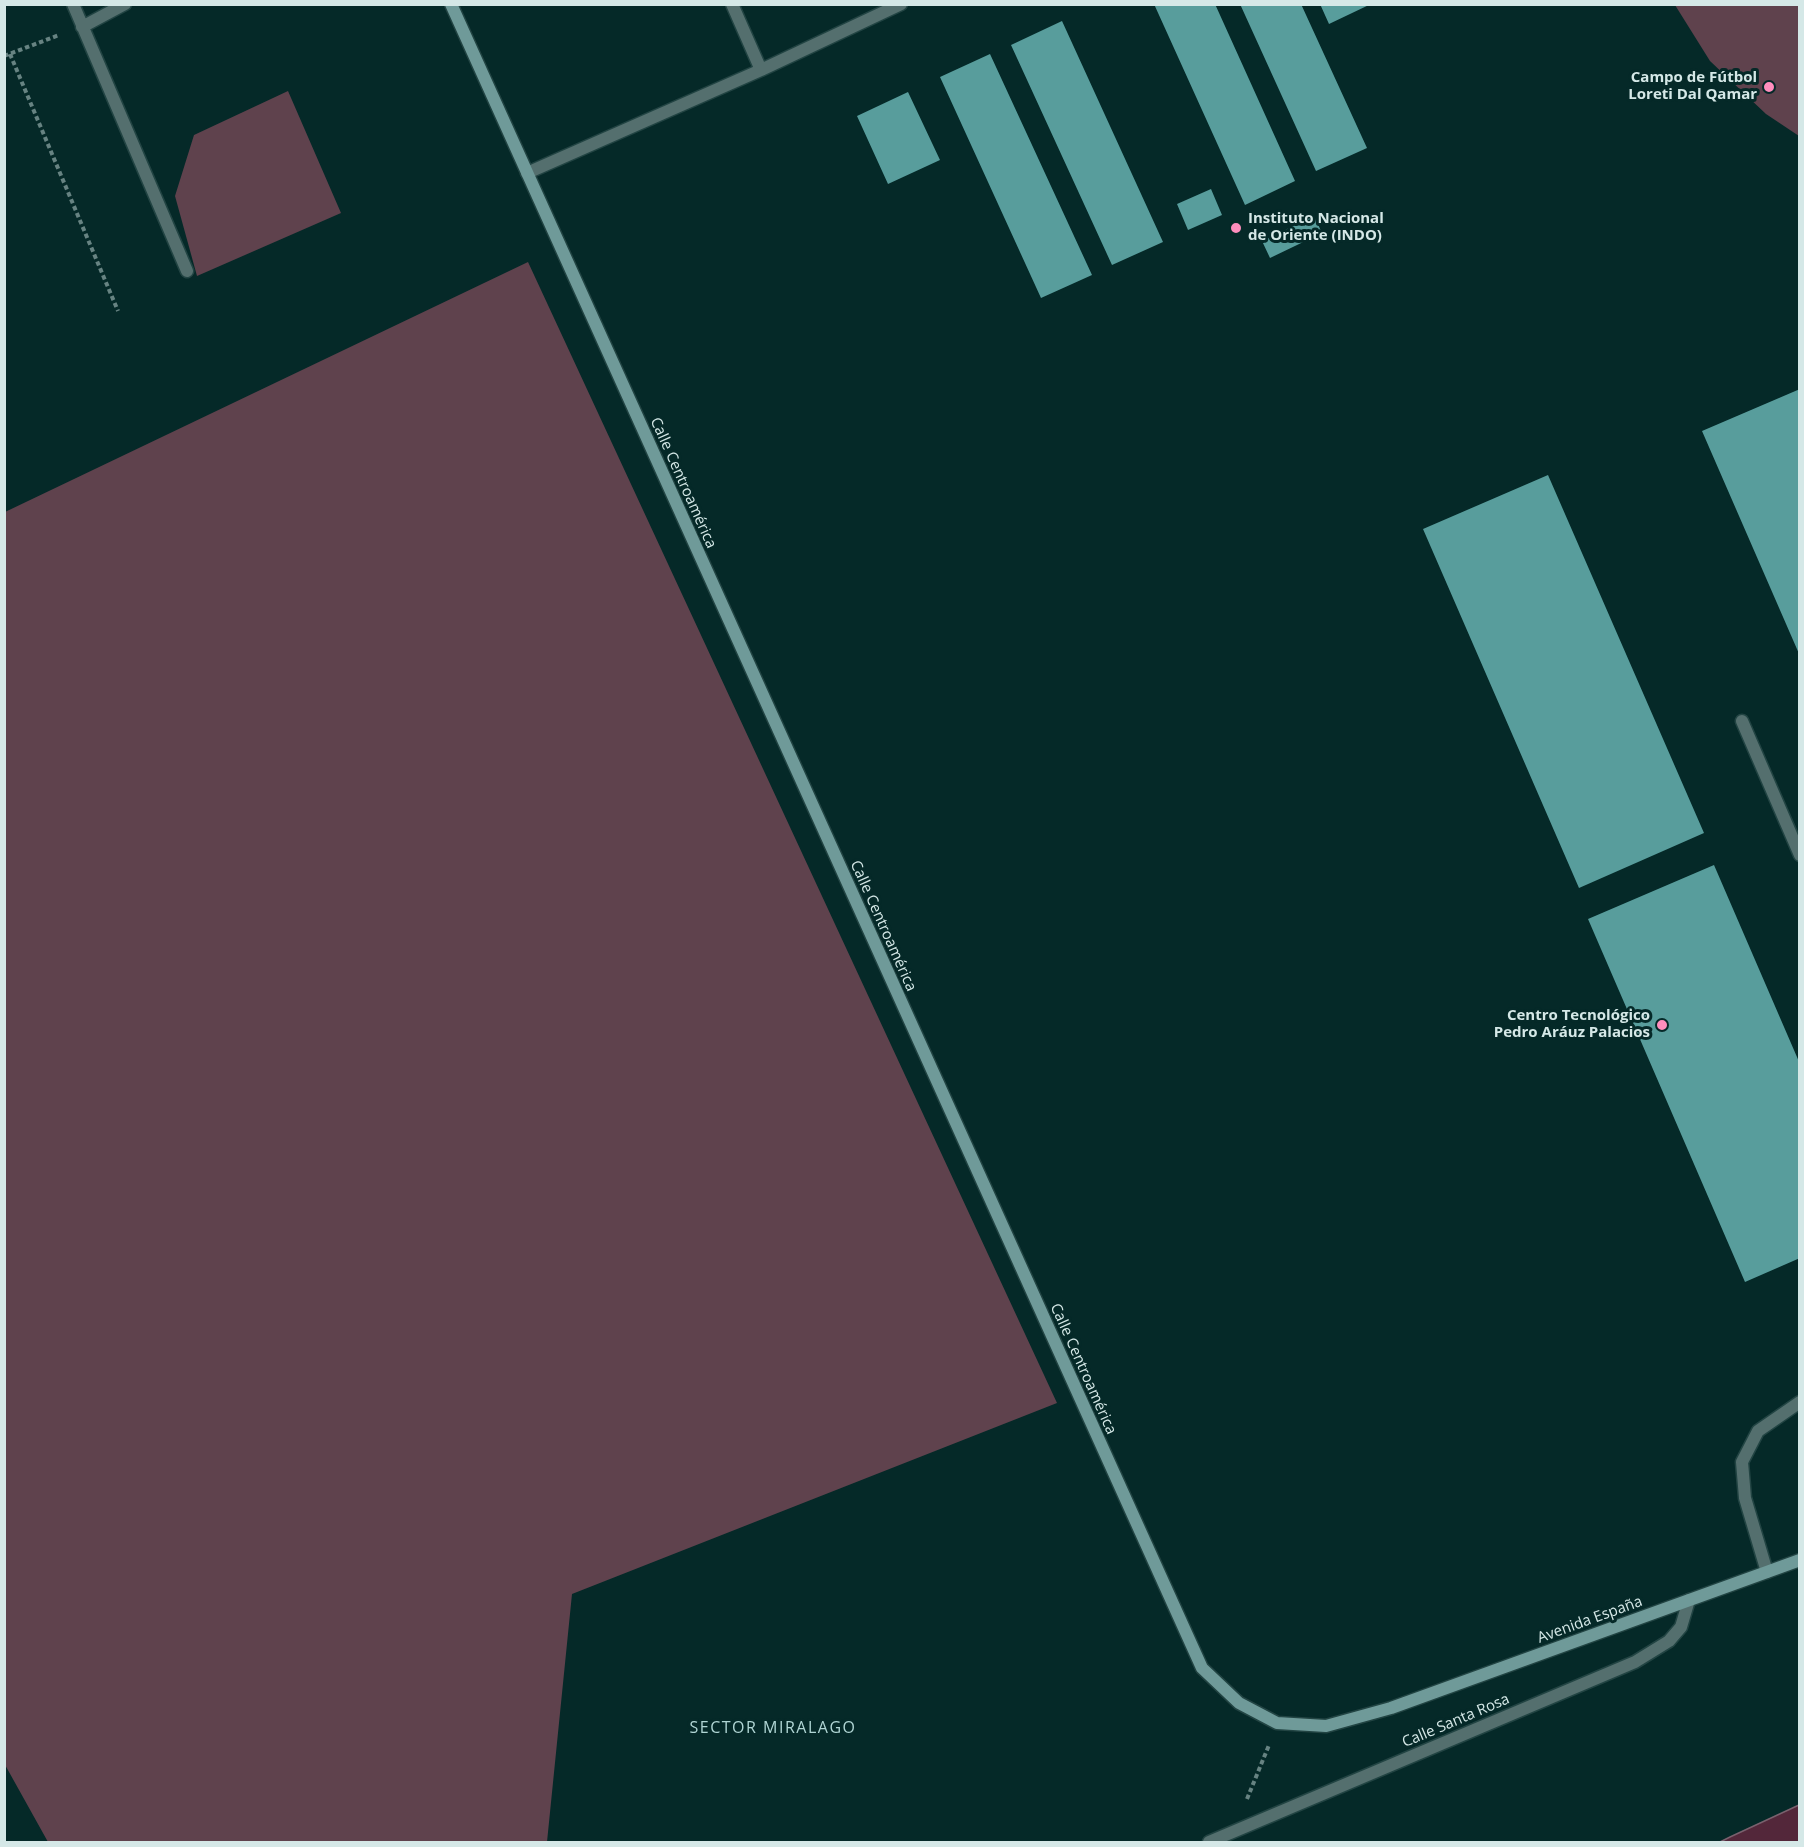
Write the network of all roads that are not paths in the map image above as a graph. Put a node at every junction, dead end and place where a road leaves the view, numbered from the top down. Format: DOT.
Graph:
graph roads {
  1 [pos="73,4"];
  2 [pos="126,4"];
  3 [pos="451,4"];
  4 [pos="732,4"];
  5 [pos="901,4"];
  6 [pos="82,27"];
  7 [pos="761,70"];
  8 [pos="527,173"];
  9 [pos="187,271"];
  10 [pos="1742,721"];
  11 [pos="1800,855"];
  12 [pos="1800,1402"];
  13 [pos="1800,1560"];
  14 [pos="1767,1572"];
  15 [pos="1689,1600"];
  16 [pos="1391,1708"];
  17 [pos="1209,1842"];
  1 -- 6 [label="street"];
  2 -- 6 [label="street"];
  3 -- 8 [label="main road, Calle Centroamérica"];
  4 -- 7 [label="street"];
  5 -- 7 [label="street"];
  6 -- 9 [label="street"];
  7 -- 8 [label="street"];
  8 -- 16 [label="main road, Calle Centroamérica"];
  10 -- 11 [label="street"];
  12 -- 14 [label="street"];
  13 -- 14 [label="main road, Avenida España"];
  14 -- 15 [label="main road, Avenida España"];
  15 -- 16 [label="main road, Avenida España"];
  15 -- 17 [label="street, Calle Santa Rosa"];
}
